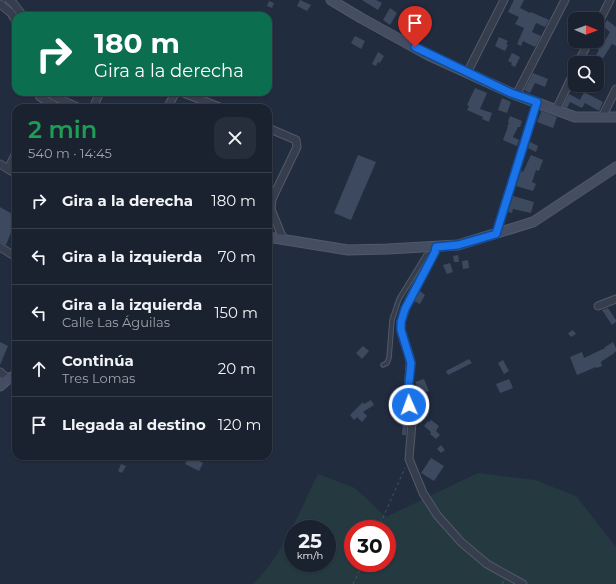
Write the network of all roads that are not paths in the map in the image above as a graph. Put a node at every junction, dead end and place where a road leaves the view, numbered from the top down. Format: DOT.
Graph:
graph roads {
  1 [pos="9,0"];
  2 [pos="331,0"];
  3 [pos="504,0"];
  4 [pos="564,0"];
  5 [pos="610,0"];
  6 [pos="0,4"];
  7 [pos="20,12"];
  8 [pos="604,12"];
  9 [pos="12,15"];
  10 [pos="468,73"];
  11 [pos="568,85"];
  12 [pos="616,89"];
  13 [pos="514,94"];
  14 [pos="39,96"];
  15 [pos="54,96"];
  16 [pos="191,96"];
  17 [pos="537,102"];
  18 [pos="50,104"];
  19 [pos="71,104"];
  20 [pos="212,104"];
  21 [pos="556,110"];
  22 [pos="602,117"];
  23 [pos="616,117"];
  24 [pos="272,130"];
  25 [pos="12,161"];
  26 [pos="0,164"];
  27 [pos="616,167"];
  28 [pos="8,169"];
  29 [pos="12,172"];
  30 [pos="272,192"];
  31 [pos="272,213"];
  32 [pos="496,234"];
  33 [pos="272,238"];
  34 [pos="283,239"];
  35 [pos="0,247"];
  36 [pos="435,249"];
  37 [pos="12,254"];
  38 [pos="616,299"];
  39 [pos="598,306"];
  40 [pos="383,365"];
  41 [pos="0,372"];
  42 [pos="12,377"];
  43 [pos="0,386"];
  44 [pos="523,584"];
  1 -- 7 [label="street"];
  2 -- 10 [label="street"];
  3 -- 10 [label="street"];
  4 -- 13 [label="street"];
  5 -- 8 [label="street"];
  6 -- 9 [label="street"];
  10 -- 13 [label="street"];
  11 -- 21 [label="street"];
  12 -- 22 [label="street"];
  13 -- 17 [label="street"];
  14 -- 18 [label="street"];
  15 -- 19 [label="street"];
  16 -- 20 [label="street"];
  17 -- 21 [label="street"];
  17 -- 32 [label="street"];
  21 -- 22 [label="street"];
  22 -- 23 [label="street"];
  24 -- 30 [label="street"];
  25 -- 28 [label="street"];
  26 -- 28 [label="street"];
  27 -- 32 [label="street"];
  28 -- 29 [label="street"];
  31 -- 34 [label="street"];
  32 -- 36 [label="street"];
  33 -- 34 [label="street"];
  34 -- 36 [label="street"];
  35 -- 37 [label="street"];
  36 -- 40 [label="lane"];
  36 -- 44 [label="street"];
  38 -- 39 [label="street"];
  41 -- 42 [label="street"];
  42 -- 43 [label="street"];
}
